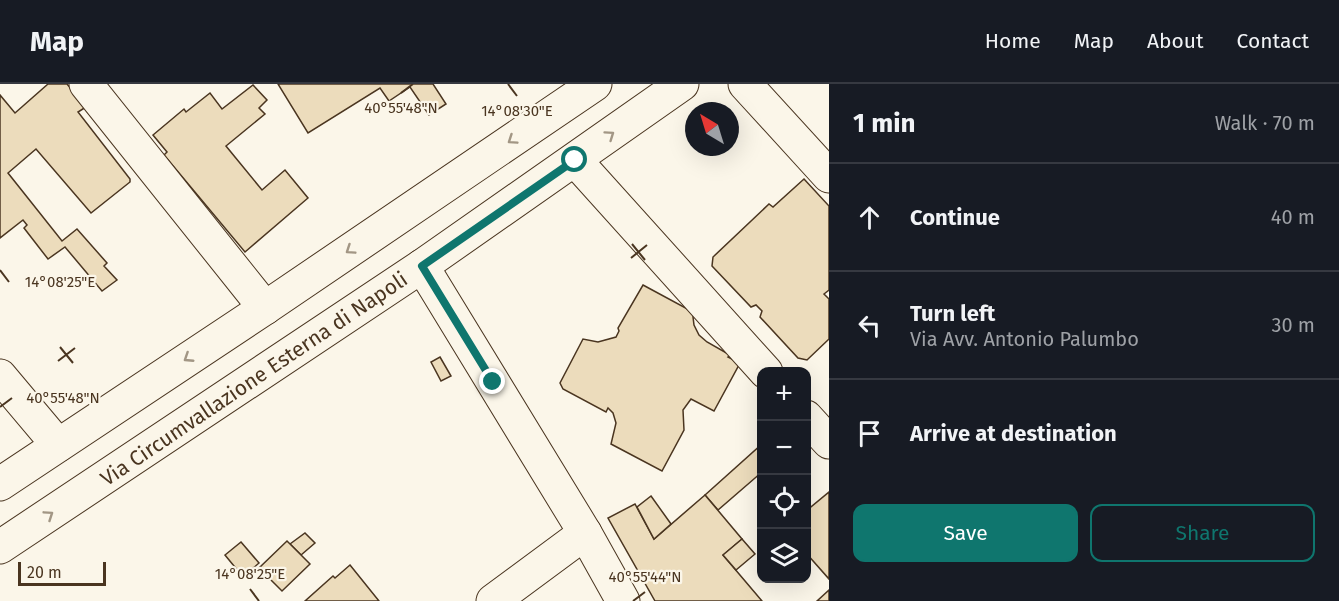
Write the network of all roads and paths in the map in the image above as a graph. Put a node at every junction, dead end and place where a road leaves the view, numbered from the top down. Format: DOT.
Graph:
graph roads {
  1 [pos="86,84"];
  2 [pos="595,84"];
  3 [pos="682,84"];
  4 [pos="745,84"];
  5 [pos="575,160"];
  6 [pos="829,176"];
  7 [pos="422,266"];
  8 [pos="265,308"];
  9 [pos="761,367"];
  10 [pos="0,376"];
  11 [pos="811,421"];
  12 [pos="829,441"];
  13 [pos="58,445"];
  14 [pos="0,484"];
  15 [pos="585,533"];
  16 [pos="0,548"];
  17 [pos="493,601"];
  18 [pos="623,601"];
  1 -- 8 [label="main road"];
  2 -- 8 [label="main road, one-way"];
  5 -- 3 [label="main road, Via Circumvallazione Esterna di Napoli, one-way"];
  4 -- 6 [label="main road"];
  5 -- 7 [label="main road, Via Circumvallazione Esterna di Napoli"];
  5 -- 9 [label="main road"];
  7 -- 15 [label="main road"];
  16 -- 7 [label="main road, Via Circumvallazione Esterna di Napoli, one-way"];
  8 -- 13 [label="main road, one-way"];
  10 -- 13 [label="main road"];
  11 -- 12 [label="main road"];
  13 -- 14 [label="main road"];
  15 -- 17 [label="main road"];
  15 -- 18 [label="main road"];
}
